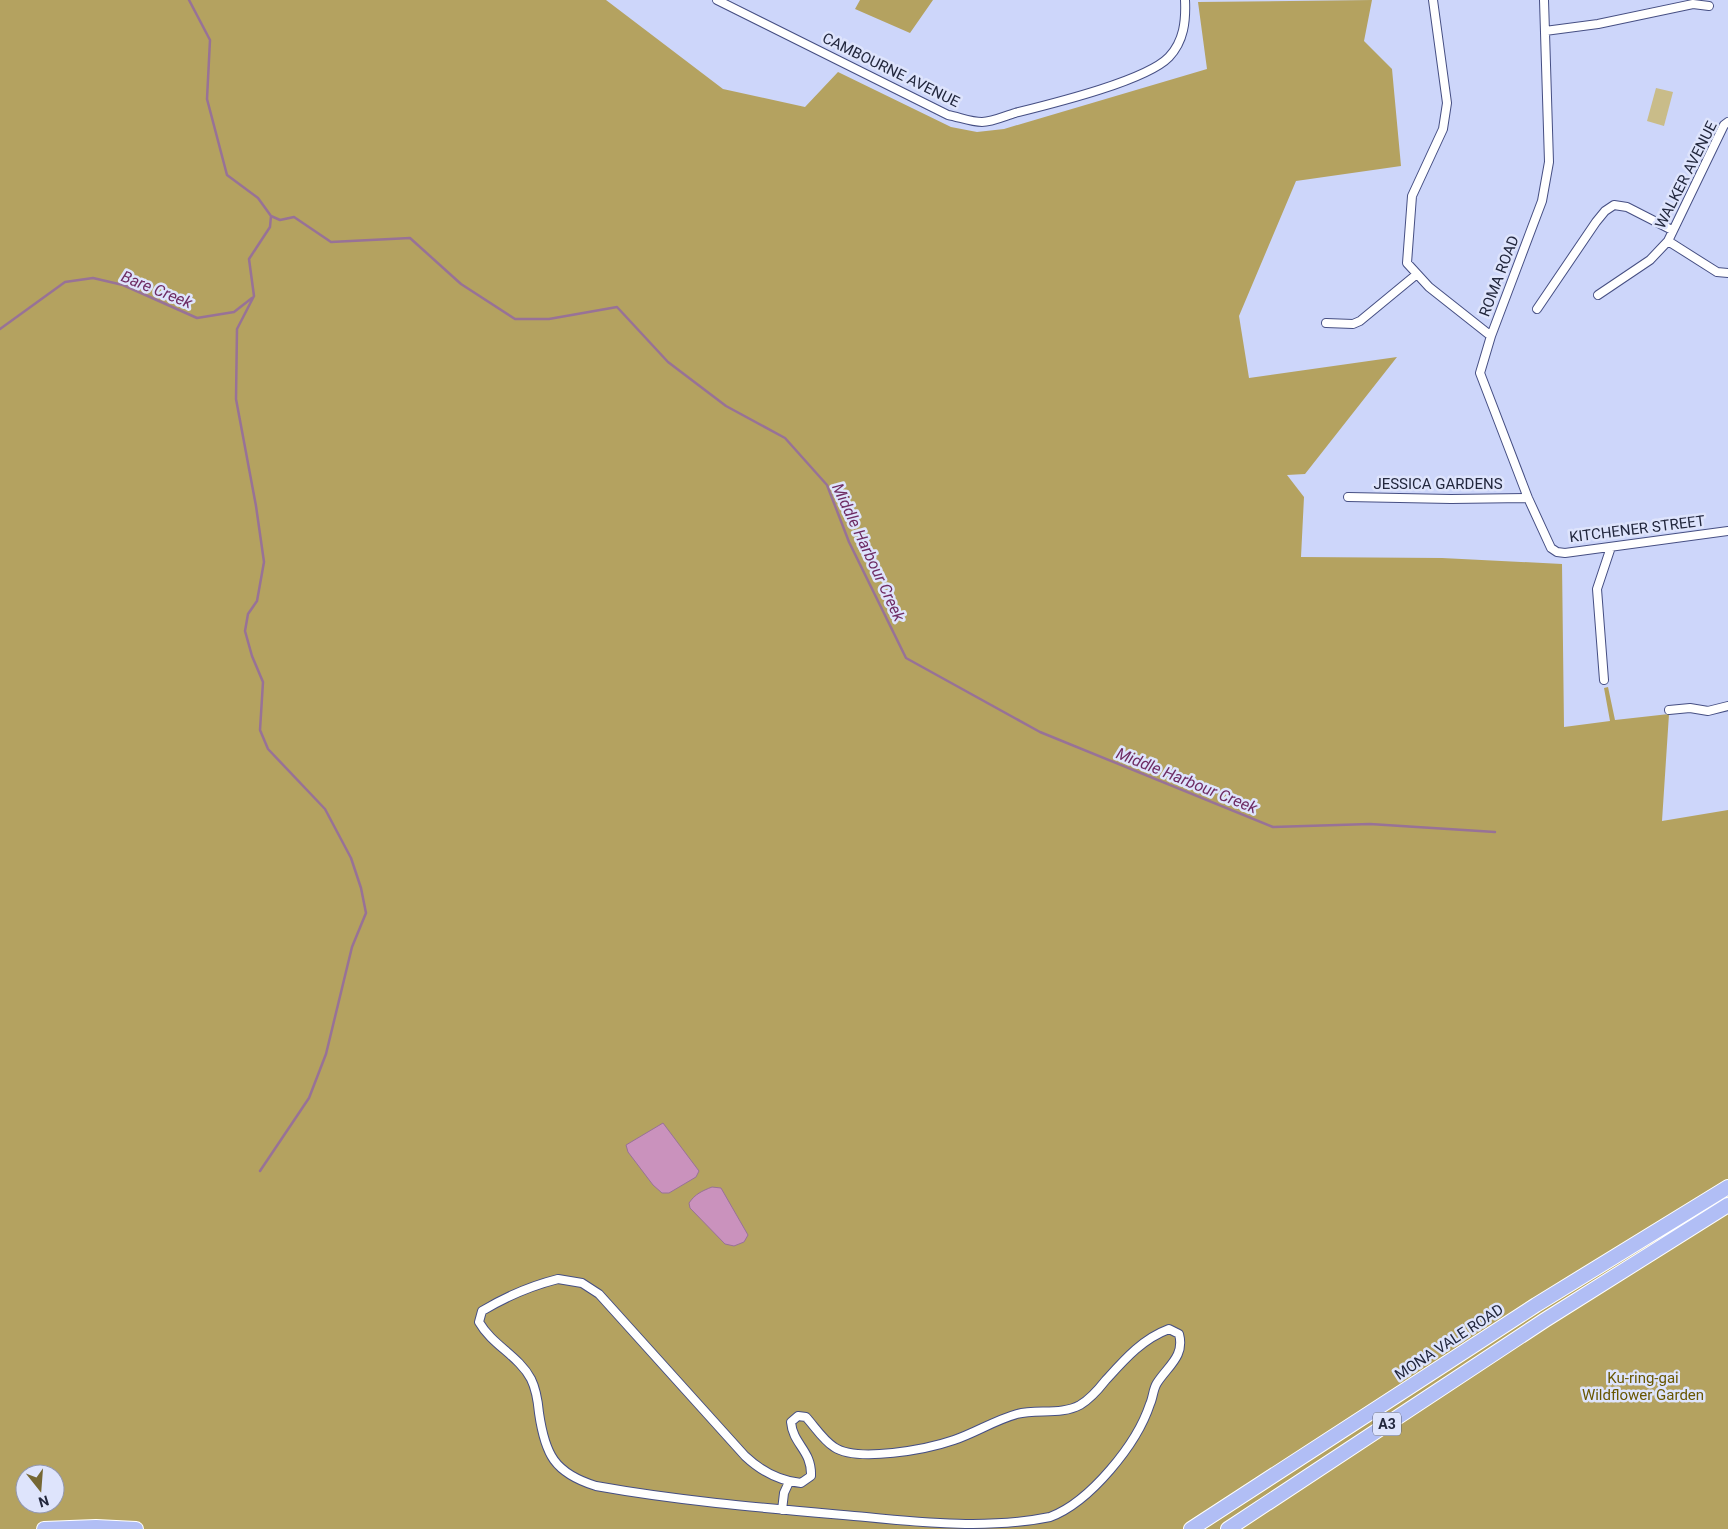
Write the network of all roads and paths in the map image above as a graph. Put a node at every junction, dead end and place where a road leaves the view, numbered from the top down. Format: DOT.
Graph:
graph roads {
  1 [pos="717,0"];
  2 [pos="1185,0"];
  3 [pos="1433,0"];
  4 [pos="1544,0"];
  5 [pos="1668,0"];
  6 [pos="1708,6"];
  7 [pos="1667,9"];
  8 [pos="1545,31"];
  9 [pos="1728,122"];
  10 [pos="1672,230"];
  11 [pos="1668,241"];
  12 [pos="1728,273"];
  13 [pos="1417,274"];
  14 [pos="1598,295"];
  15 [pos="1537,309"];
  16 [pos="1326,324"];
  17 [pos="1491,336"];
  18 [pos="1348,496"];
  19 [pos="1528,498"];
  20 [pos="1728,531"];
  21 [pos="1611,547"];
  22 [pos="1551,548"];
  23 [pos="1604,680"];
  24 [pos="1728,706"];
  25 [pos="1668,710"];
  26 [pos="1728,1187"];
  27 [pos="1728,1205"];
  28 [pos="790,1482"];
  29 [pos="782,1510"];
  30 [pos="44,1529"];
  31 [pos="136,1529"];
  32 [pos="1191,1529"];
  33 [pos="1228,1529"];
  1 -- 2 [label="street, CAMBOURNE AVENUE"];
  3 -- 13 [label="street"];
  4 -- 8 [label="street, ROMA ROAD"];
  5 -- 7 [label="street"];
  6 -- 7 [label="street"];
  7 -- 8 [label="street"];
  8 -- 17 [label="street, ROMA ROAD"];
  9 -- 10 [label="street, WALKER AVENUE"];
  10 -- 11 [label="street, WALKER AVENUE"];
  10 -- 15 [label="street"];
  11 -- 12 [label="street"];
  11 -- 14 [label="street, WALKER AVENUE"];
  13 -- 16 [label="street"];
  13 -- 17 [label="street"];
  17 -- 19 [label="street, ROMA ROAD"];
  18 -- 19 [label="street, JESSICA GARDENS"];
  19 -- 22 [label="street, ROMA ROAD"];
  20 -- 21 [label="street, KITCHENER STREET"];
  21 -- 22 [label="street, KITCHENER STREET"];
  21 -- 23 [label="street"];
  24 -- 25 [label="street"];
  26 -- 32 [label="highway, MONA VALE ROAD / A3"];
  27 -- 33 [label="highway, A3"];
  28 -- 29 [label="street"];
  28 -- 29 [label="street"];
  28 -- 29 [label="street"];
  30 -- 31 [label="highway"];
}
